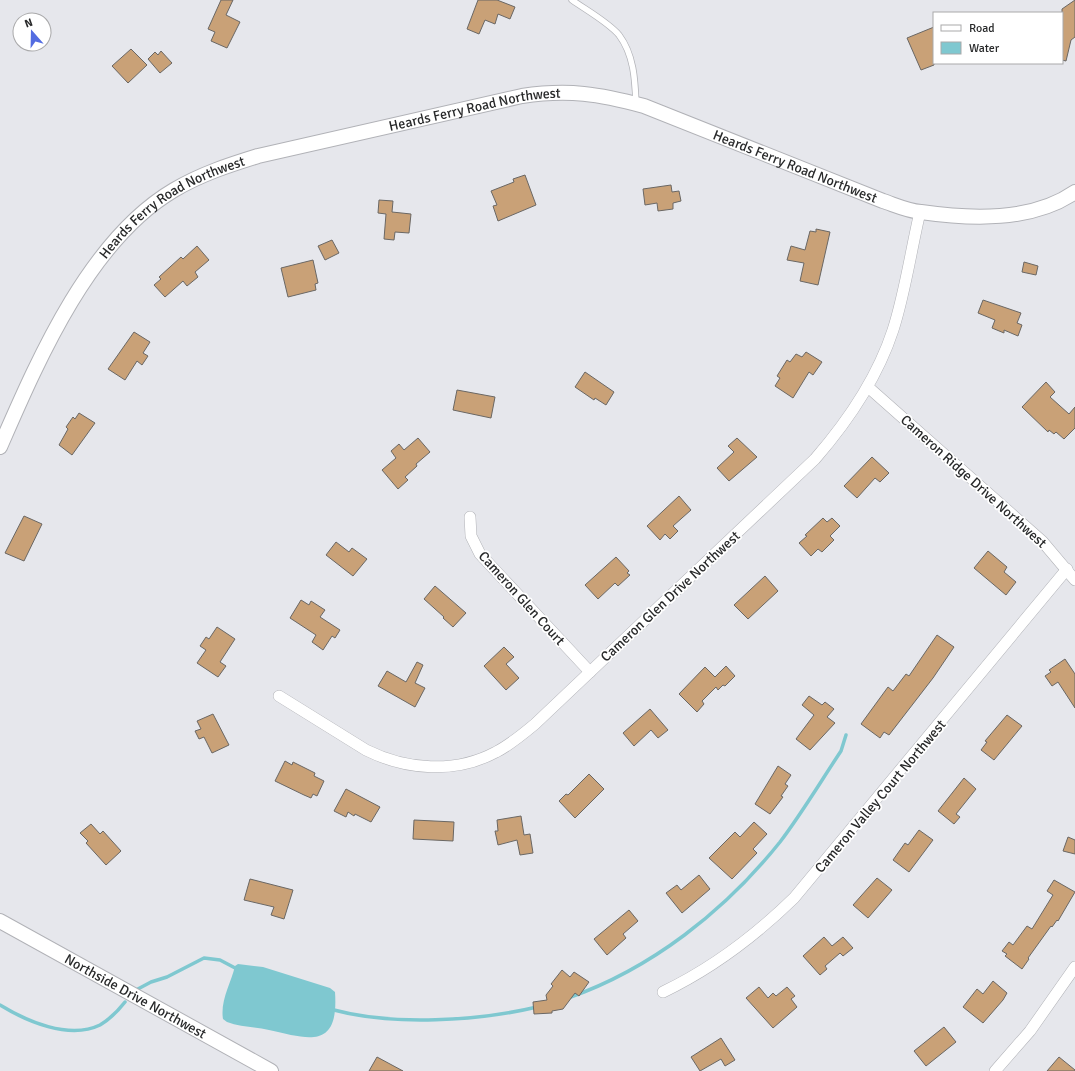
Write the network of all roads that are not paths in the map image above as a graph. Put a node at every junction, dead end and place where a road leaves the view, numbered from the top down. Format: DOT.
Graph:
graph roads {
  1 [pos="572,0"];
  2 [pos="636,103"];
  3 [pos="1075,192"];
  4 [pos="920,212"];
  5 [pos="868,386"];
  6 [pos="0,447"];
  7 [pos="470,517"];
  8 [pos="1067,569"];
  9 [pos="1075,580"];
  10 [pos="590,672"];
  11 [pos="279,696"];
  12 [pos="0,921"];
  13 [pos="1075,967"];
  14 [pos="663,992"];
  15 [pos="271,1071"];
  16 [pos="994,1071"];
  1 -- 2 [label="lane"];
  2 -- 4 [label="street, Heards Ferry Road Northwest"];
  2 -- 6 [label="street, Heards Ferry Road Northwest"];
  3 -- 4 [label="street, Heards Ferry Road Northwest"];
  4 -- 5 [label="street, Cameron Glen Drive Northwest"];
  5 -- 8 [label="street, Cameron Ridge Drive Northwest"];
  5 -- 10 [label="street, Cameron Glen Drive Northwest"];
  7 -- 10 [label="street, Cameron Glen Court"];
  8 -- 9 [label="street, Cameron Ridge Drive Northwest"];
  8 -- 14 [label="street, Cameron Valley Court Northwest"];
  10 -- 11 [label="street, Cameron Glen Drive Northwest"];
  12 -- 15 [label="street, Northside Drive Northwest"];
  13 -- 16 [label="street"];
}
